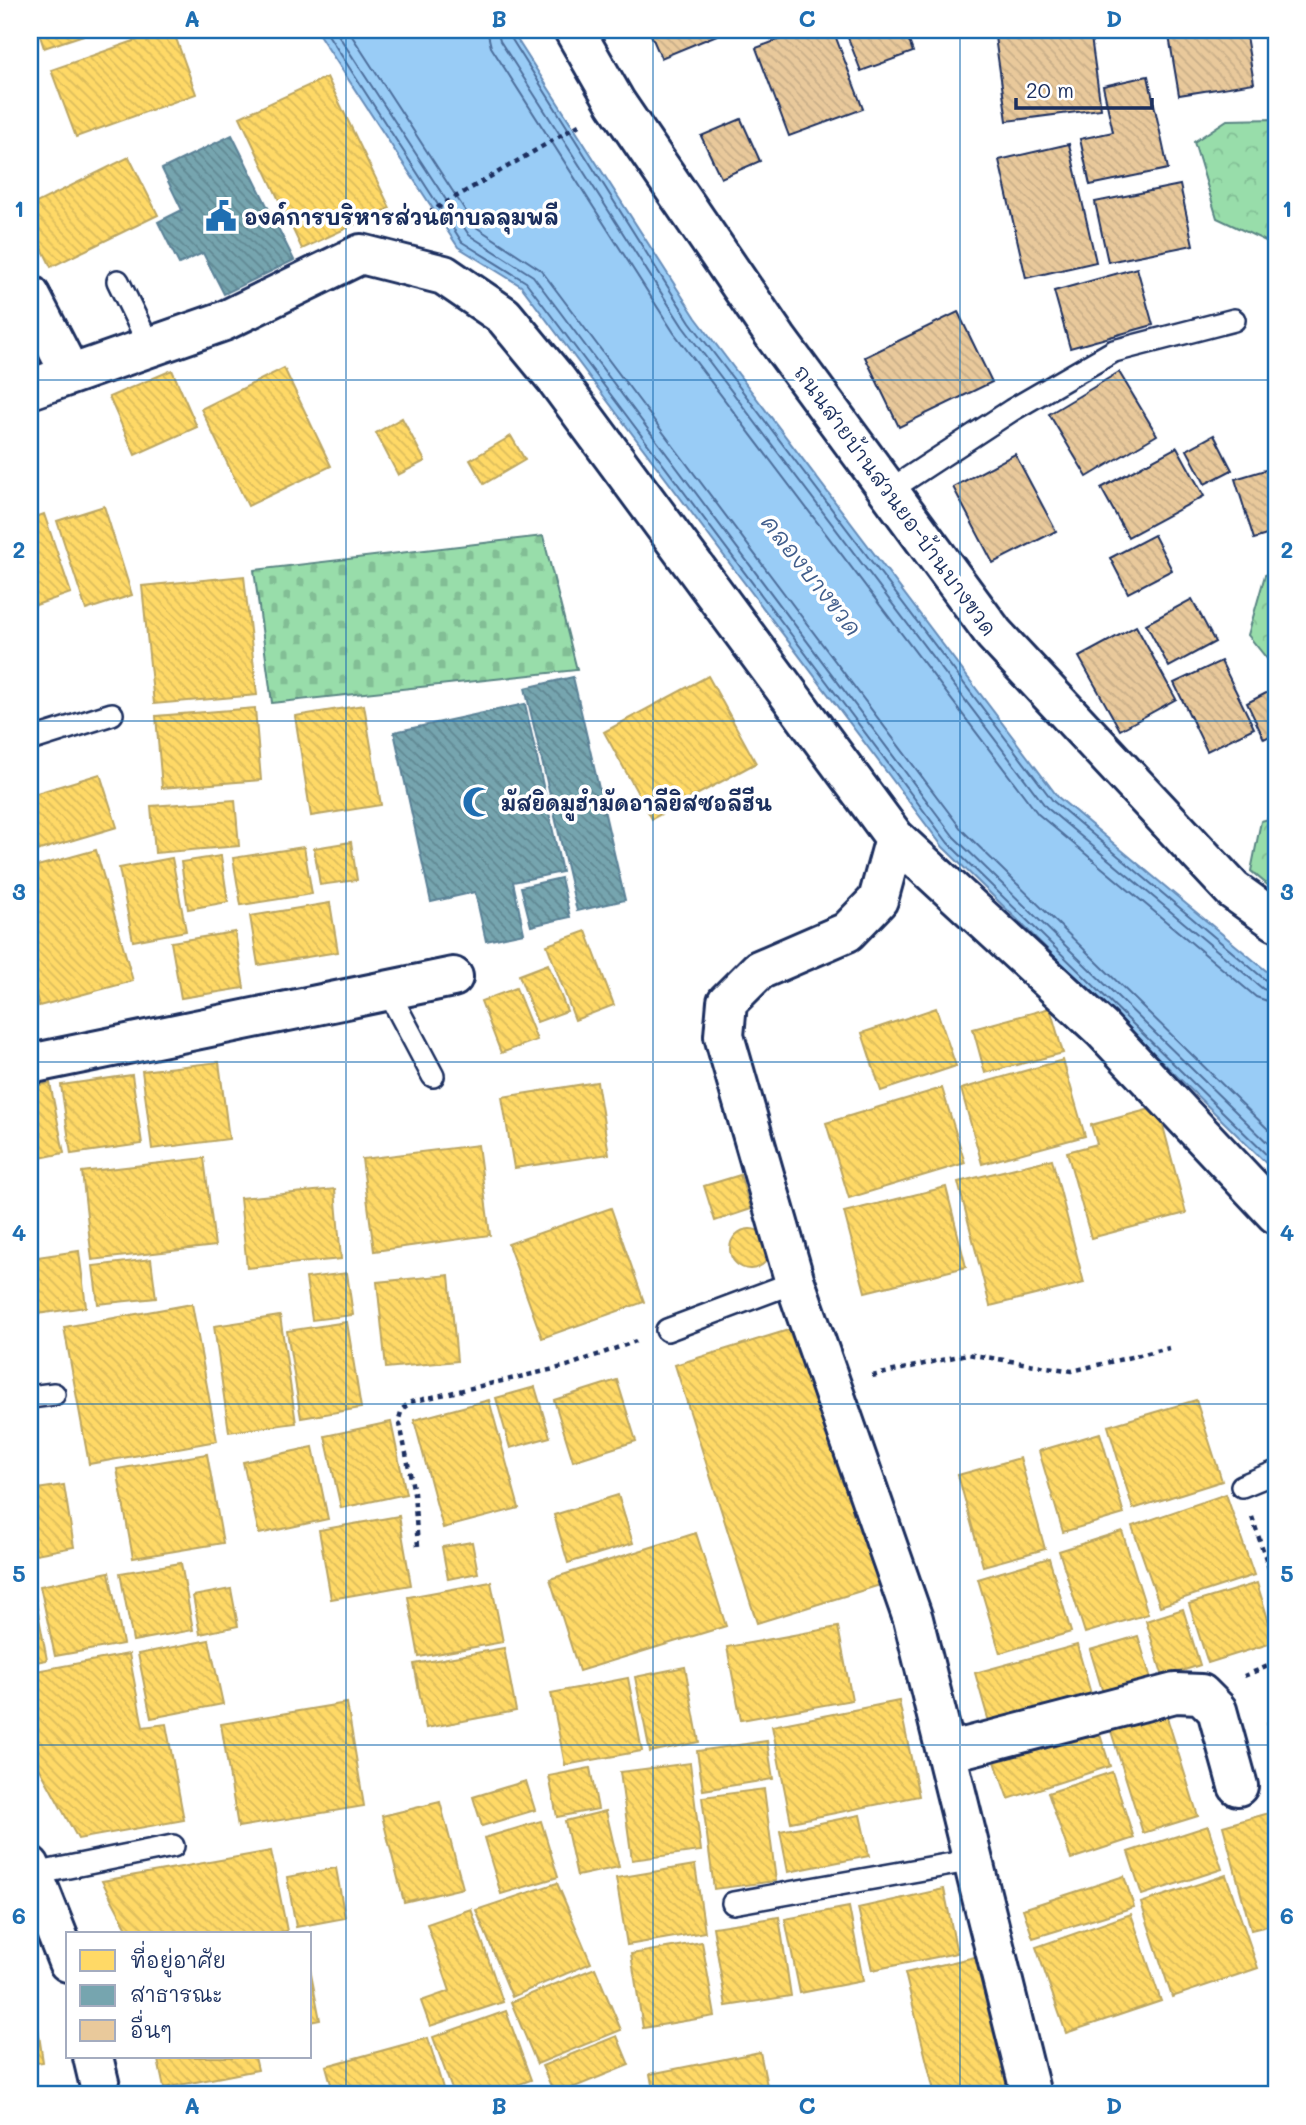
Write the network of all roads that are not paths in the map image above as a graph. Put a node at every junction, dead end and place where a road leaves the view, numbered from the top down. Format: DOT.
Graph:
graph roads {
  1 [pos="574,30"];
  2 [pos="118,281"];
  3 [pos="30,295"];
  4 [pos="1234,320"];
  5 [pos="150,346"];
  6 [pos="70,373"];
  7 [pos="30,389"];
  8 [pos="890,489"];
  9 [pos="112,714"];
  10 [pos="30,740"];
  11 [pos="895,838"];
  12 [pos="1276,921"];
  13 [pos="453,977"];
  14 [pos="388,991"];
  15 [pos="30,1064"];
  16 [pos="433,1076"];
  17 [pos="1276,1214"];
  18 [pos="795,1282"];
  19 [pos="667,1330"];
  20 [pos="54,1394"];
  21 [pos="30,1397"];
  22 [pos="1276,1472"];
  23 [pos="1242,1486"];
  24 [pos="948,1752"];
  25 [pos="1238,1786"];
  26 [pos="173,1846"];
  27 [pos="974,1860"];
  28 [pos="32,1870"];
  29 [pos="733,1903"];
  30 [pos="66,1957"];
  31 [pos="93,2058"];
  32 [pos="102,2095"];
  33 [pos="1031,2095"];
  1 -- 8 [label="street, ถนนสายบ้านสวนยอ-บ้านบางขวด"];
  2 -- 5 [label="lane"];
  3 -- 6 [label="street"];
  4 -- 8 [label="lane"];
  5 -- 6 [label="street"];
  5 -- 11 [label="street"];
  6 -- 7 [label="street"];
  8 -- 12 [label="street, ถนนสายบ้านสวนยอ-บ้านบางขวด"];
  9 -- 10 [label="lane"];
  11 -- 17 [label="street"];
  11 -- 18 [label="street"];
  13 -- 14 [label="street"];
  14 -- 15 [label="street"];
  14 -- 16 [label="lane"];
  18 -- 19 [label="lane"];
  18 -- 24 [label="street"];
  20 -- 21 [label="lane"];
  22 -- 23 [label="lane"];
  24 -- 25 [label="street"];
  24 -- 27 [label="street"];
  26 -- 28 [label="lane"];
  27 -- 29 [label="lane"];
  27 -- 33 [label="street"];
  28 -- 30 [label="street"];
  31 -- 32 [label="street"];
}
